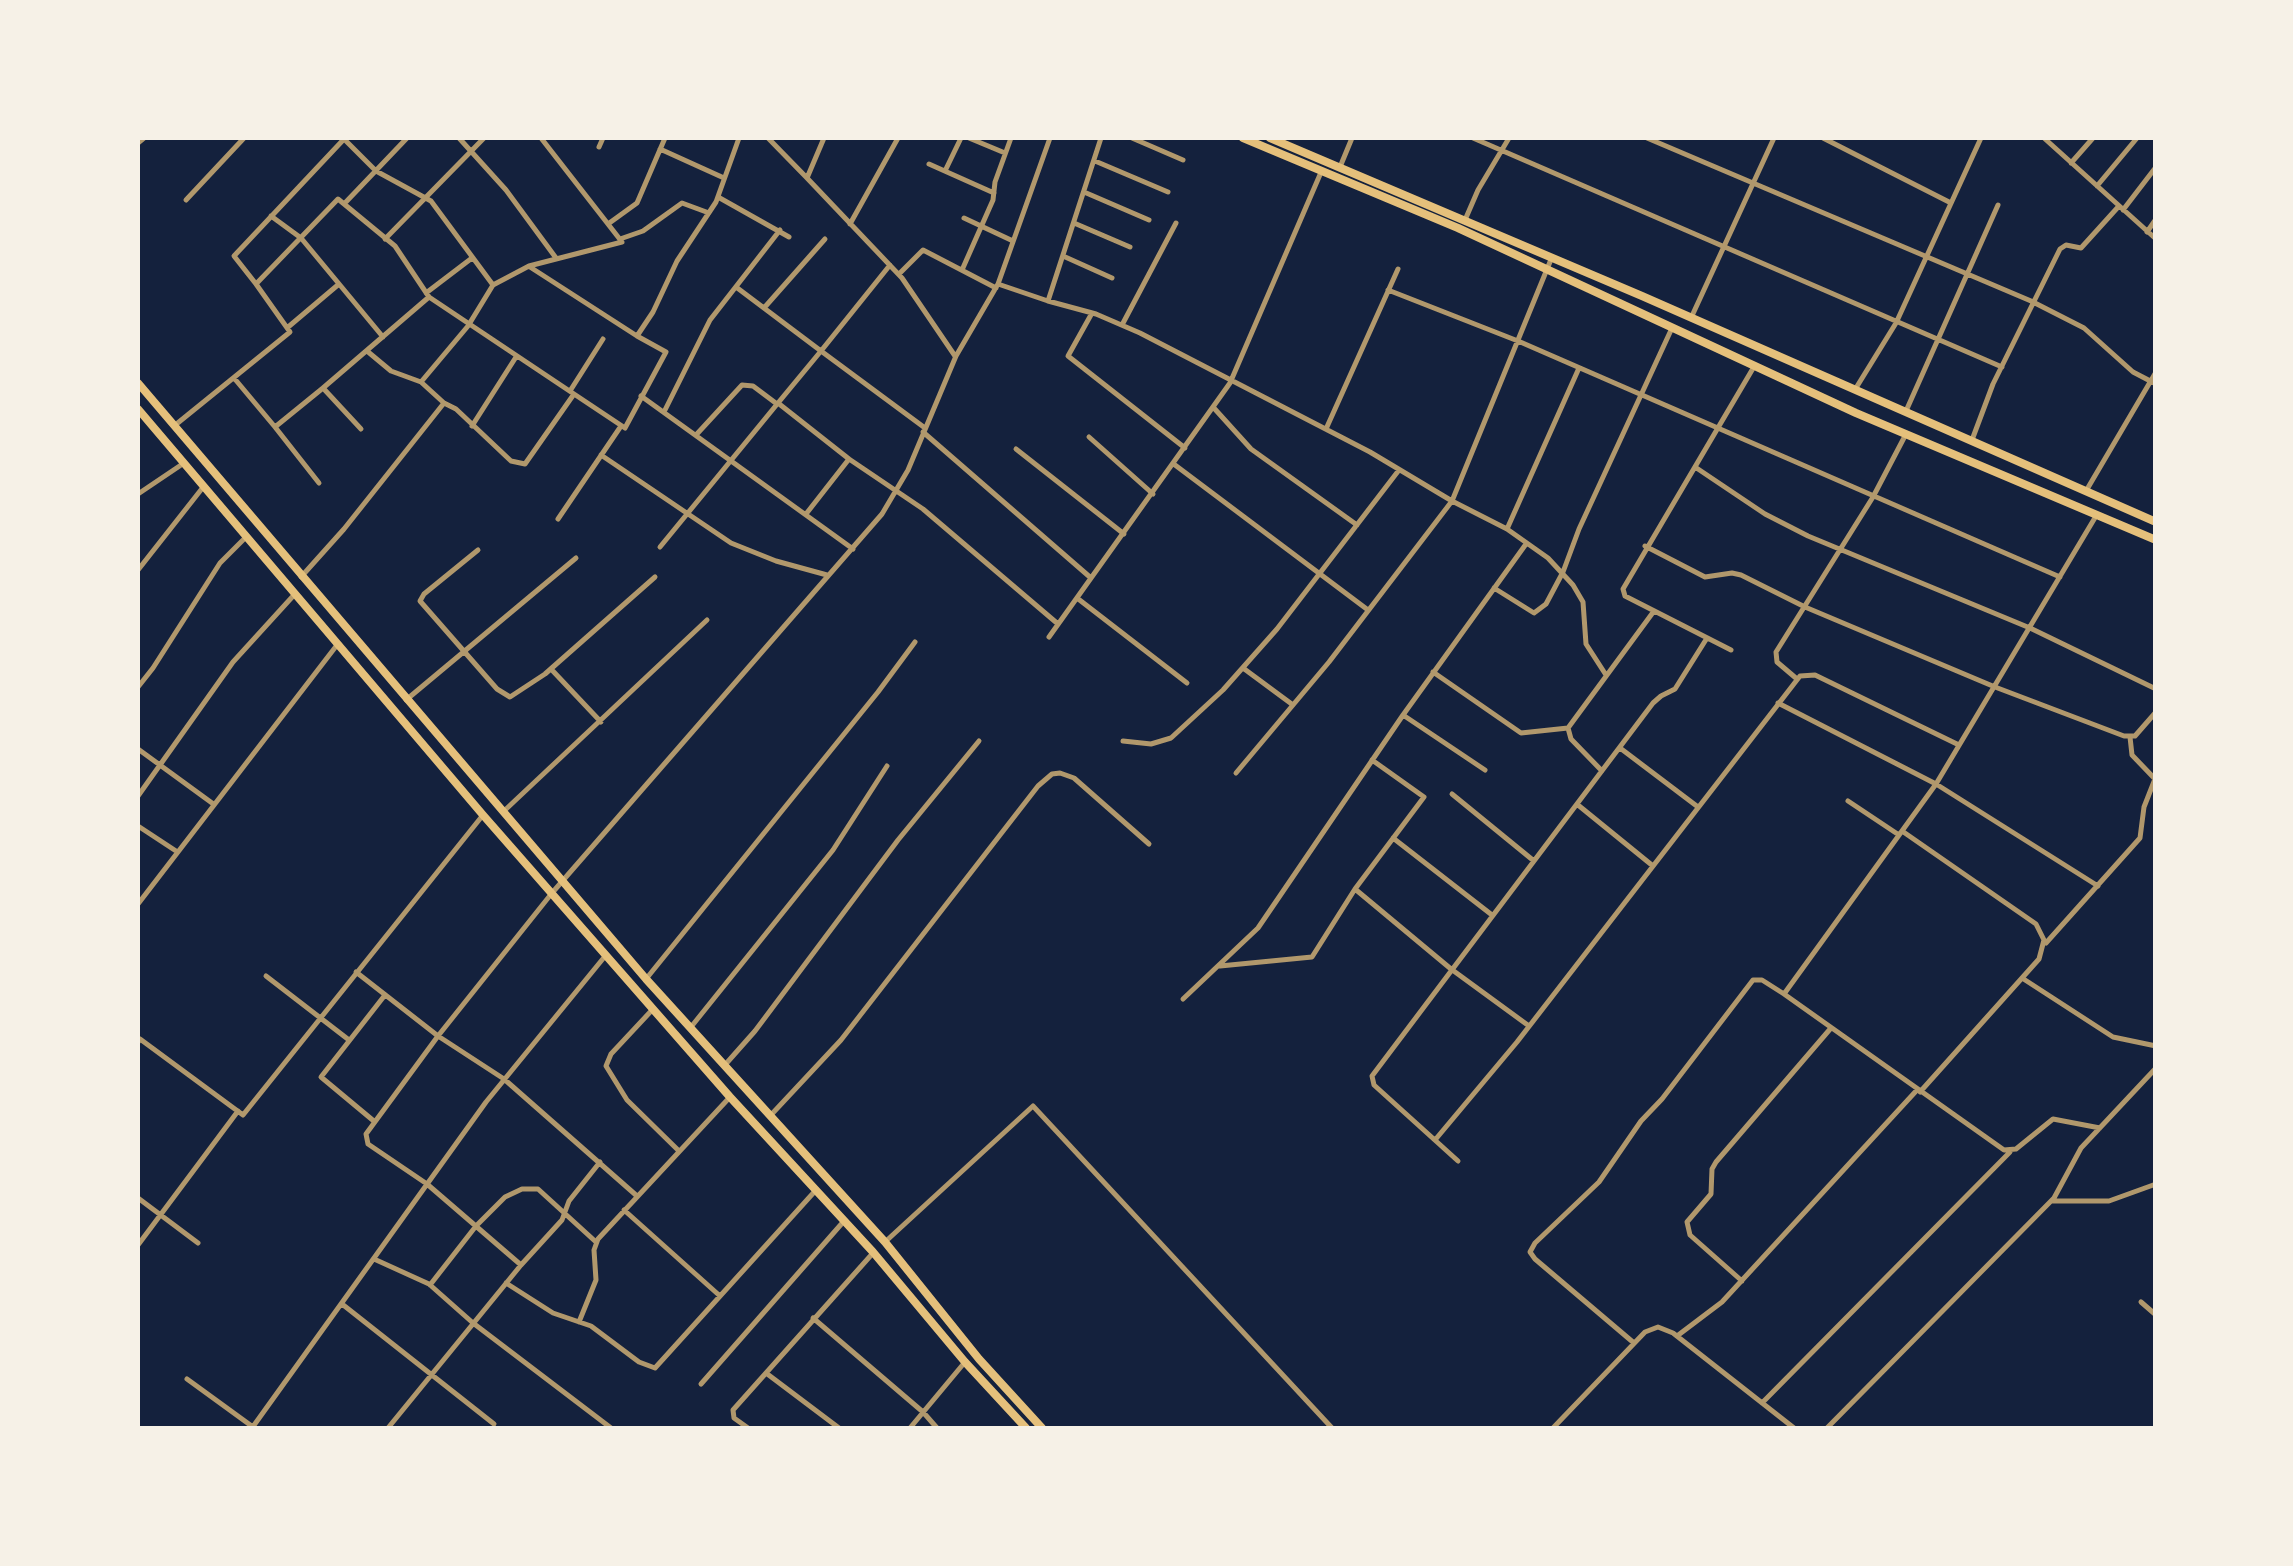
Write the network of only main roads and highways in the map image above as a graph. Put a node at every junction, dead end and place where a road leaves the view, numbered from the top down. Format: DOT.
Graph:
graph roads {
  1 [pos="1244,138"];
  2 [pos="1270,138"];
  3 [pos="138,383"];
  4 [pos="138,409"];
  5 [pos="2156,522"];
  6 [pos="2156,540"];
  7 [pos="1026,1428"];
  8 [pos="1042,1428"];
  1 -- 6 [label="highway"];
  2 -- 5 [label="highway"];
  3 -- 8 [label="highway"];
  4 -- 7 [label="highway"];
}
